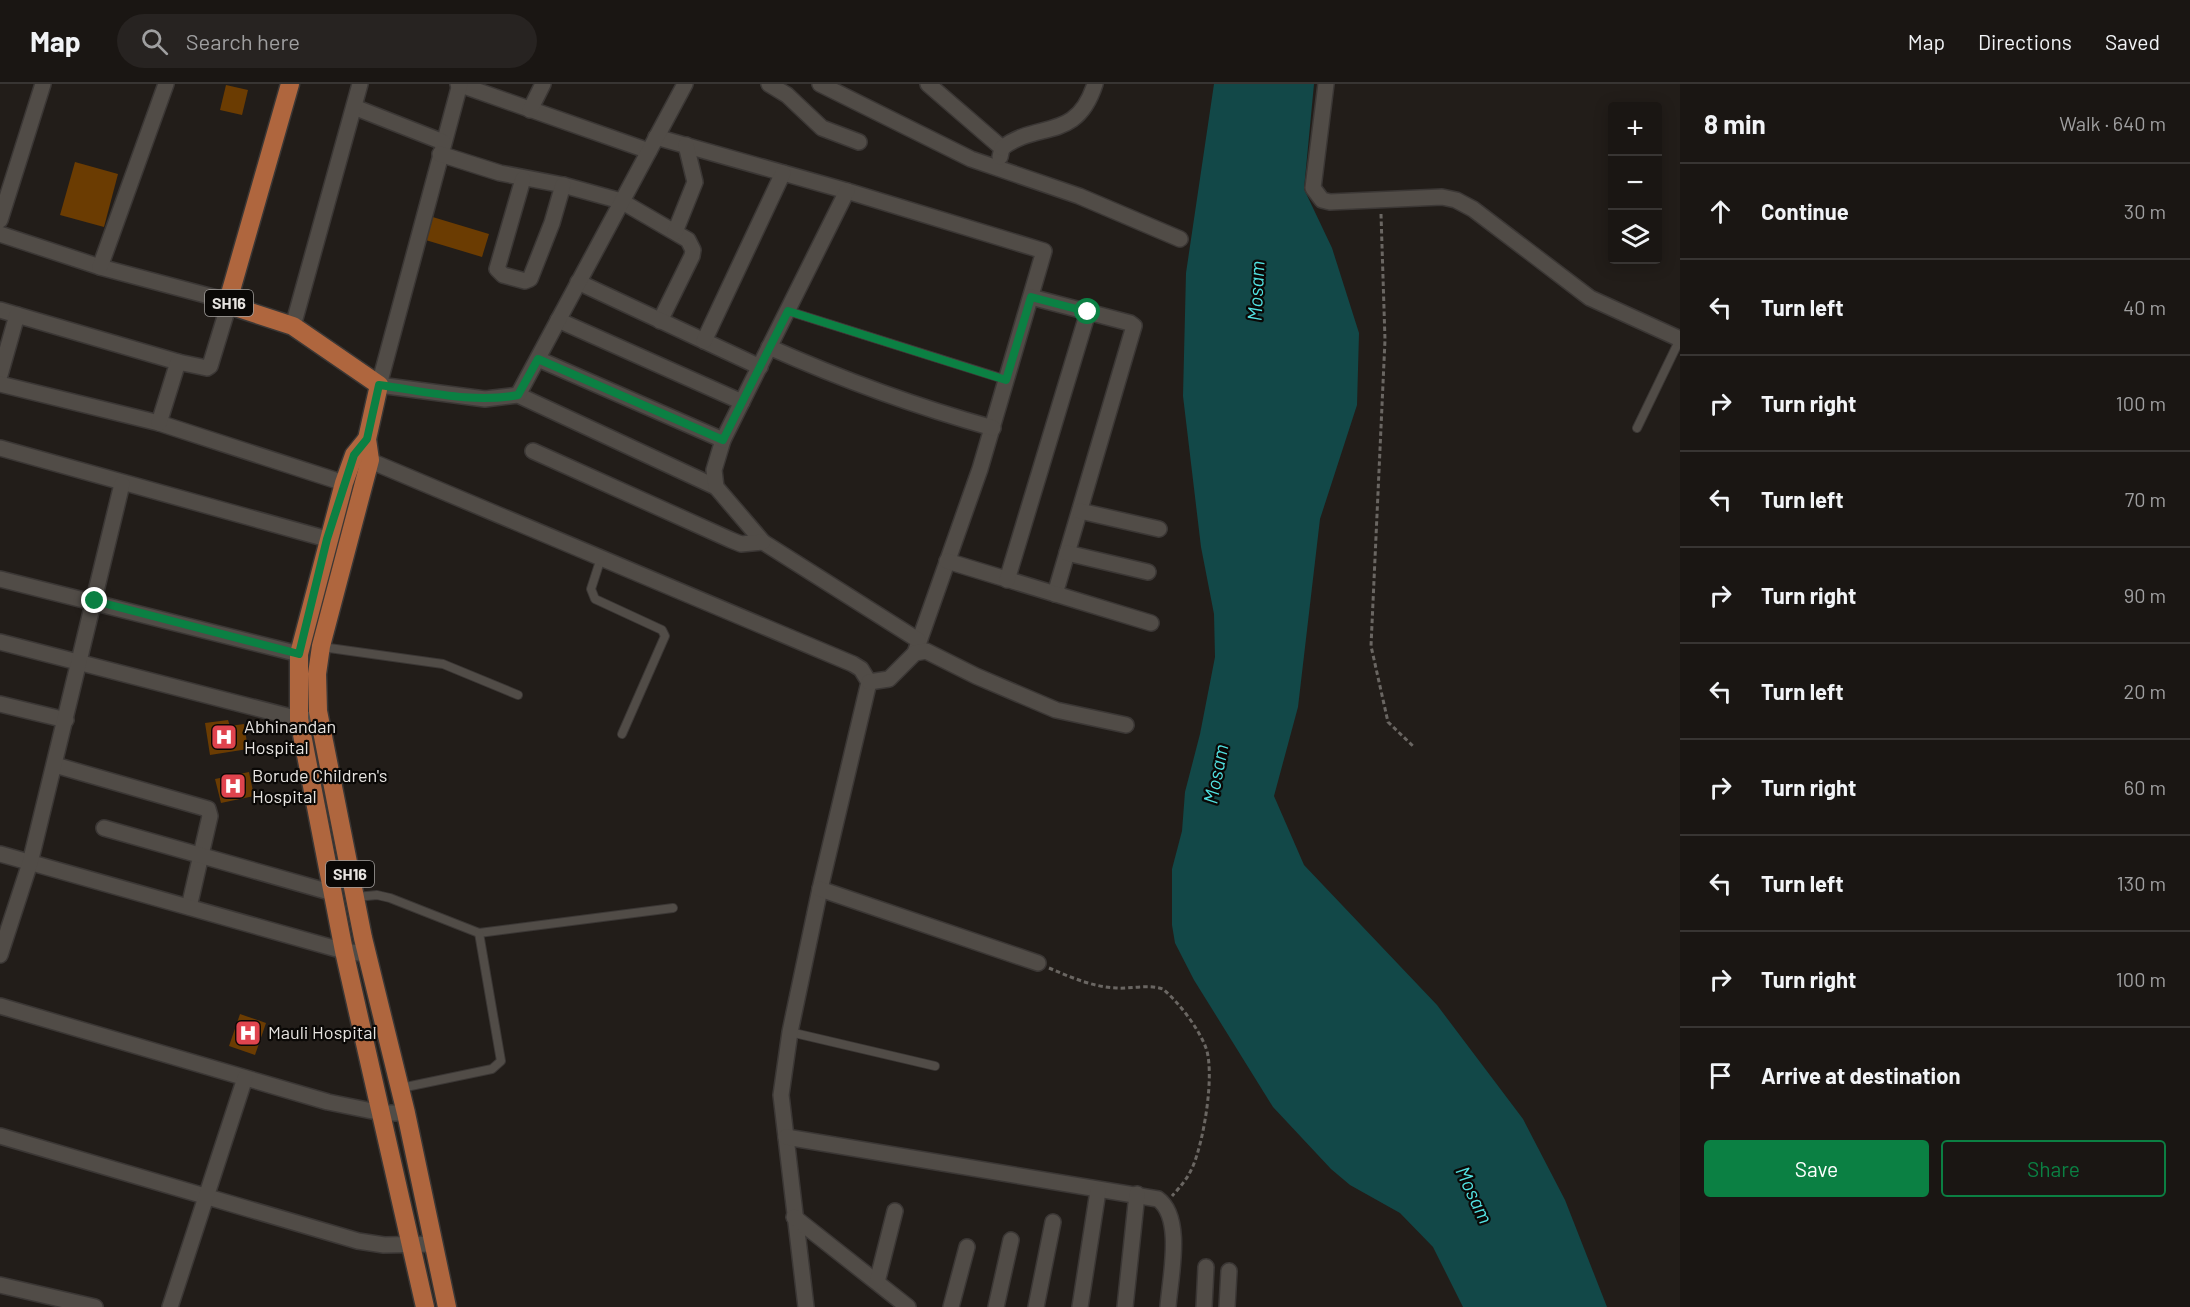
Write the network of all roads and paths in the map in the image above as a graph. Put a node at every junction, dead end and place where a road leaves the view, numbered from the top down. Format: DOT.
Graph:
graph roads {
  1 [pos="43,84"];
  2 [pos="166,84"];
  3 [pos="290,84"];
  4 [pos="360,84"];
  5 [pos="459,84"];
  6 [pos="543,84"];
  7 [pos="770,84"];
  8 [pos="820,84"];
  9 [pos="1095,84"];
  10 [pos="1326,84"];
  11 [pos="682,85"];
  12 [pos="935,87"];
  13 [pos="354,107"];
  14 [pos="530,110"];
  15 [pos="656,137"];
  16 [pos="859,142"];
  17 [pos="686,146"];
  18 [pos="442,148"];
  19 [pos="1002,148"];
  20 [pos="648,151"];
  21 [pos="997,166"];
  22 [pos="783,173"];
  23 [pos="523,179"];
  24 [pos="563,185"];
  25 [pos="847,191"];
  26 [pos="1378,199"];
  27 [pos="621,201"];
  28 [pos="0,220"];
  29 [pos="675,232"];
  30 [pos="0,234"];
  31 [pos="1180,239"];
  32 [pos="100,267"];
  33 [pos="578,282"];
  34 [pos="1031,297"];
  35 [pos="229,302"];
  36 [pos="0,310"];
  37 [pos="788,311"];
  38 [pos="1088,312"];
  39 [pos="17,315"];
  40 [pos="558,320"];
  41 [pos="660,321"];
  42 [pos="293,326"];
  43 [pos="1680,339"];
  44 [pos="704,341"];
  45 [pos="770,347"];
  46 [pos="538,359"];
  47 [pos="178,362"];
  48 [pos="760,367"];
  49 [pos="0,375"];
  50 [pos="1006,380"];
  51 [pos="0,384"];
  52 [pos="379,385"];
  53 [pos="518,395"];
  54 [pos="742,402"];
  55 [pos="159,423"];
  56 [pos="993,428"];
  57 [pos="1637,428"];
  58 [pos="723,440"];
  59 [pos="0,448"];
  60 [pos="533,451"];
  61 [pos="362,457"];
  62 [pos="344,483"];
  63 [pos="122,484"];
  64 [pos="716,487"];
  65 [pos="1080,511"];
  66 [pos="1158,528"];
  67 [pos="327,539"];
  68 [pos="763,542"];
  69 [pos="1067,553"];
  70 [pos="601,558"];
  71 [pos="947,561"];
  72 [pos="1148,572"];
  73 [pos="0,579"];
  74 [pos="1008,580"];
  75 [pos="1055,594"];
  76 [pos="95,601"];
  77 [pos="1151,622"];
  78 [pos="0,642"];
  79 [pos="321,646"];
  80 [pos="916,646"];
  81 [pos="299,654"];
  82 [pos="80,663"];
  83 [pos="869,682"];
  84 [pos="519,694"];
  85 [pos="0,704"];
  86 [pos="299,719"];
  87 [pos="66,720"];
  88 [pos="320,720"];
  89 [pos="1126,725"];
  90 [pos="622,734"];
  91 [pos="1414,747"];
  92 [pos="55,765"];
  93 [pos="104,828"];
  94 [pos="0,854"];
  95 [pos="202,856"];
  96 [pos="30,863"];
  97 [pos="820,889"];
  98 [pos="333,893"];
  99 [pos="355,897"];
  100 [pos="189,908"];
  101 [pos="673,908"];
  102 [pos="479,933"];
  103 [pos="344,951"];
  104 [pos="367,954"];
  105 [pos="0,955"];
  106 [pos="1038,963"];
  107 [pos="0,1005"];
  108 [pos="790,1032"];
  109 [pos="935,1066"];
  110 [pos="245,1078"];
  111 [pos="400,1088"];
  112 [pos="382,1113"];
  113 [pos="406,1113"];
  114 [pos="0,1136"];
  115 [pos="786,1137"];
  116 [pos="1098,1191"];
  117 [pos="1137,1194"];
  118 [pos="206,1196"];
  119 [pos="1164,1203"];
  120 [pos="895,1211"];
  121 [pos="794,1217"];
  122 [pos="1053,1222"];
  123 [pos="1011,1240"];
  124 [pos="434,1244"];
  125 [pos="413,1245"];
  126 [pos="967,1247"];
  127 [pos="1206,1267"];
  128 [pos="1229,1271"];
  129 [pos="877,1282"];
  130 [pos="0,1285"];
  131 [pos="95,1307"];
  132 [pos="170,1307"];
  133 [pos="425,1307"];
  134 [pos="447,1307"];
  135 [pos="806,1307"];
  136 [pos="908,1307"];
  137 [pos="951,1307"];
  138 [pos="996,1307"];
  139 [pos="1036,1307"];
  140 [pos="1080,1307"];
  141 [pos="1125,1307"];
  142 [pos="1168,1307"];
  143 [pos="1204,1307"];
  144 [pos="1227,1307"];
  1 -- 28 [label="street"];
  2 -- 32 [label="street"];
  3 -- 35 [label="main road, SH16"];
  4 -- 13 [label="street"];
  5 -- 14 [label="street"];
  5 -- 18 [label="street"];
  6 -- 14 [label="street"];
  7 -- 16 [label="street"];
  8 -- 21 [label="street"];
  9 -- 19 [label="street"];
  10 -- 26 [label="street"];
  11 -- 15 [label="street"];
  12 -- 19 [label="street"];
  13 -- 18 [label="street"];
  13 -- 42 [label="street"];
  14 -- 20 [label="street"];
  15 -- 17 [label="street"];
  15 -- 20 [label="street"];
  17 -- 22 [label="street"];
  17 -- 29 [label="street"];
  18 -- 23 [label="street"];
  18 -- 52 [label="street"];
  19 -- 21 [label="street"];
  20 -- 27 [label="street"];
  21 -- 31 [label="street"];
  22 -- 25 [label="street"];
  22 -- 44 [label="street"];
  23 -- 24 [label="street"];
  23 -- 24 [label="street"];
  24 -- 27 [label="street"];
  25 -- 34 [label="street"];
  25 -- 37 [label="street"];
  26 -- 43 [label="street"];
  26 -- 91 [label="path"];
  27 -- 29 [label="street"];
  27 -- 33 [label="street"];
  29 -- 41 [label="street"];
  30 -- 32 [label="street"];
  32 -- 35 [label="street"];
  33 -- 40 [label="street"];
  33 -- 41 [label="street"];
  34 -- 38 [label="street"];
  34 -- 50 [label="street"];
  35 -- 42 [label="main road, SH16"];
  35 -- 47 [label="street"];
  36 -- 39 [label="street"];
  37 -- 45 [label="street"];
  37 -- 50 [label="lane"];
  38 -- 65 [label="street"];
  38 -- 74 [label="street"];
  39 -- 47 [label="street"];
  39 -- 49 [label="street"];
  40 -- 46 [label="street"];
  40 -- 54 [label="street"];
  41 -- 44 [label="street"];
  42 -- 52 [label="main road, SH16"];
  43 -- 57 [label="lane"];
  44 -- 48 [label="street"];
  45 -- 48 [label="street"];
  45 -- 56 [label="street"];
  46 -- 53 [label="street"];
  46 -- 58 [label="street"];
  47 -- 55 [label="street"];
  48 -- 54 [label="street"];
  50 -- 56 [label="street"];
  51 -- 55 [label="street"];
  52 -- 53 [label="street"];
  52 -- 61 [label="main road"];
  53 -- 64 [label="street"];
  54 -- 58 [label="street"];
  55 -- 62 [label="street"];
  56 -- 71 [label="street"];
  58 -- 64 [label="street"];
  59 -- 63 [label="street"];
  60 -- 68 [label="street"];
  61 -- 62 [label="main road"];
  61 -- 70 [label="street"];
  61 -- 79 [label="main road, SH16"];
  62 -- 67 [label="main road, SH16"];
  63 -- 67 [label="street"];
  63 -- 76 [label="street"];
  64 -- 68 [label="street"];
  65 -- 66 [label="street"];
  65 -- 69 [label="street"];
  67 -- 81 [label="main road, SH16"];
  68 -- 80 [label="street"];
  69 -- 72 [label="street"];
  69 -- 75 [label="street"];
  70 -- 83 [label="street"];
  70 -- 90 [label="lane"];
  71 -- 74 [label="street"];
  71 -- 80 [label="street"];
  73 -- 76 [label="street"];
  74 -- 75 [label="street"];
  75 -- 77 [label="street"];
  76 -- 81 [label="street"];
  76 -- 82 [label="street"];
  78 -- 82 [label="street"];
  79 -- 84 [label="lane"];
  79 -- 88 [label="main road, SH16"];
  80 -- 83 [label="street"];
  80 -- 89 [label="street"];
  81 -- 86 [label="main road, SH16"];
  82 -- 86 [label="street"];
  82 -- 87 [label="street"];
  83 -- 97 [label="street"];
  85 -- 87 [label="street"];
  86 -- 88 [label="street"];
  86 -- 98 [label="main road, SH16"];
  87 -- 92 [label="street"];
  88 -- 99 [label="main road, SH16"];
  92 -- 95 [label="street"];
  92 -- 96 [label="street"];
  93 -- 95 [label="street"];
  94 -- 96 [label="street"];
  95 -- 98 [label="street"];
  95 -- 100 [label="street"];
  96 -- 100 [label="street"];
  96 -- 105 [label="street"];
  97 -- 106 [label="street"];
  97 -- 108 [label="street"];
  98 -- 103 [label="main road, SH16"];
  99 -- 102 [label="lane"];
  99 -- 104 [label="main road, SH16"];
  100 -- 103 [label="street"];
  101 -- 102 [label="lane"];
  102 -- 111 [label="lane"];
  103 -- 104 [label="street"];
  103 -- 112 [label="main road, SH16"];
  104 -- 111 [label="main road, SH16"];
  106 -- 119 [label="path"];
  107 -- 110 [label="street"];
  108 -- 109 [label="lane"];
  108 -- 115 [label="street"];
  110 -- 112 [label="street"];
  110 -- 118 [label="street"];
  111 -- 113 [label="main road, SH16"];
  112 -- 113 [label="street"];
  112 -- 125 [label="main road, SH16"];
  113 -- 124 [label="main road, SH16"];
  114 -- 118 [label="street"];
  115 -- 116 [label="street"];
  115 -- 121 [label="street"];
  116 -- 117 [label="street"];
  116 -- 140 [label="street"];
  117 -- 119 [label="street"];
  117 -- 141 [label="street"];
  118 -- 125 [label="street"];
  118 -- 132 [label="street"];
  119 -- 142 [label="street"];
  120 -- 129 [label="street"];
  121 -- 129 [label="street"];
  121 -- 135 [label="street"];
  122 -- 139 [label="street"];
  123 -- 138 [label="street"];
  124 -- 125 [label="street"];
  124 -- 134 [label="main road, SH16"];
  125 -- 133 [label="main road, SH16"];
  126 -- 137 [label="street"];
  127 -- 143 [label="street"];
  128 -- 144 [label="street"];
  129 -- 136 [label="street"];
  130 -- 131 [label="street"];
}
